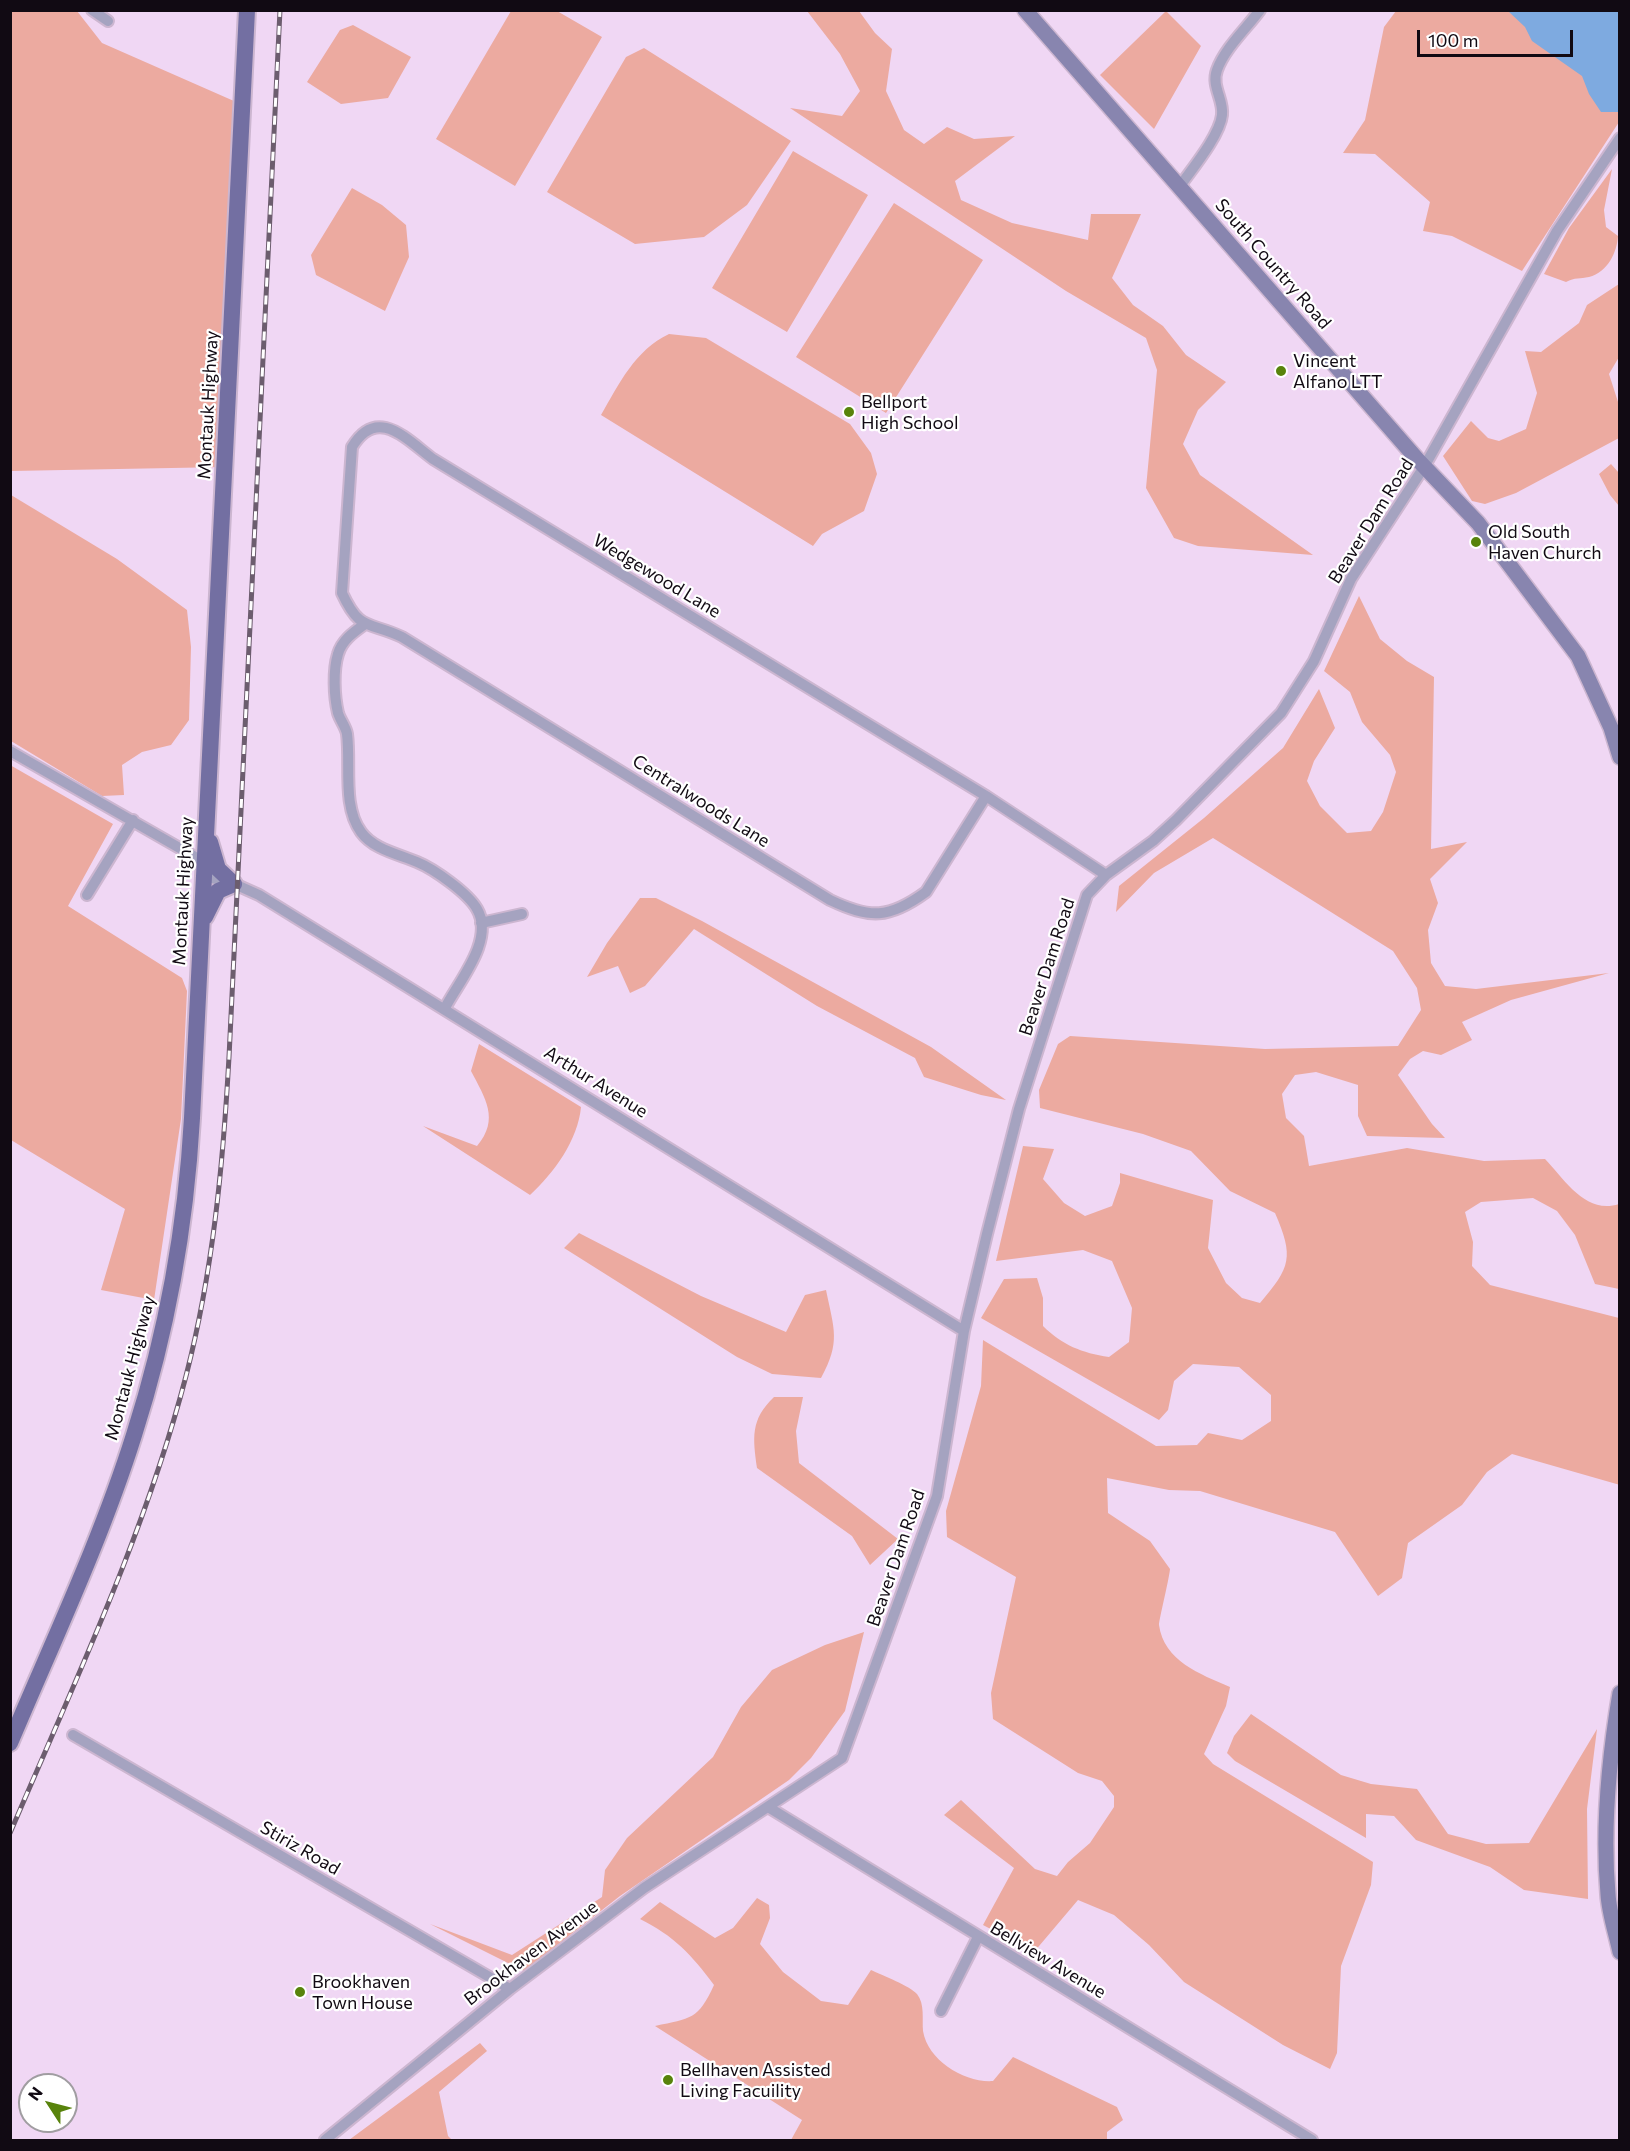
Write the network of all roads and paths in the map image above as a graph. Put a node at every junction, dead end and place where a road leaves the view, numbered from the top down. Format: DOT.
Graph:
graph roads {
  1 [pos="92,10"];
  2 [pos="247,10"];
  3 [pos="1025,10"];
  4 [pos="1260,10"];
  5 [pos="108,21"];
  6 [pos="1620,138"];
  7 [pos="1180,186"];
  8 [pos="1424,467"];
  9 [pos="365,624"];
  10 [pos="10,751"];
  11 [pos="1620,757"];
  12 [pos="986,796"];
  13 [pos="206,819"];
  14 [pos="132,820"];
  15 [pos="203,869"];
  16 [pos="1106,875"];
  17 [pos="234,884"];
  18 [pos="87,895"];
  19 [pos="522,914"];
  20 [pos="482,922"];
  21 [pos="201,926"];
  22 [pos="445,1008"];
  23 [pos="964,1330"];
  24 [pos="1620,1693"];
  25 [pos="73,1735"];
  26 [pos="10,1743"];
  27 [pos="768,1807"];
  28 [pos="978,1937"];
  29 [pos="1620,1952"];
  30 [pos="510,1989"];
  31 [pos="941,2012"];
  32 [pos="325,2140"];
  33 [pos="1312,2140"];
  1 -- 5 [label="street"];
  2 -- 13 [label="main road, Montauk Highway"];
  3 -- 7 [label="main road, South Country Road"];
  4 -- 7 [label="street"];
  6 -- 8 [label="street, Beaver Dam Road"];
  7 -- 8 [label="main road, South Country Road"];
  8 -- 11 [label="main road, South Country Road"];
  8 -- 16 [label="street, Beaver Dam Road"];
  9 -- 12 [label="street, Centralwoods Lane"];
  9 -- 12 [label="street, Wedgewood Lane"];
  9 -- 20 [label="street"];
  10 -- 14 [label="street, Arthur Avenue"];
  12 -- 16 [label="street, Wedgewood Lane"];
  13 -- 15 [label="main road, Montauk Highway"];
  13 -- 17 [label="main road"];
  14 -- 15 [label="street, Arthur Avenue"];
  14 -- 18 [label="street"];
  15 -- 17 [label="street, Arthur Avenue"];
  15 -- 21 [label="main road, Montauk Highway"];
  16 -- 23 [label="street, Beaver Dam Road"];
  17 -- 21 [label="main road"];
  17 -- 22 [label="street, Arthur Avenue"];
  19 -- 20 [label="street"];
  20 -- 22 [label="street"];
  21 -- 26 [label="main road, Montauk Highway"];
  22 -- 23 [label="street, Arthur Avenue"];
  23 -- 27 [label="street, Beaver Dam Road"];
  24 -- 29 [label="main road"];
  25 -- 30 [label="street, Stiriz Road"];
  27 -- 28 [label="street, Bellview Avenue"];
  27 -- 30 [label="street, Brookhaven Avenue"];
  28 -- 31 [label="street"];
  28 -- 33 [label="street, Bellview Avenue"];
  30 -- 32 [label="street, Brookhaven Avenue"];
}
